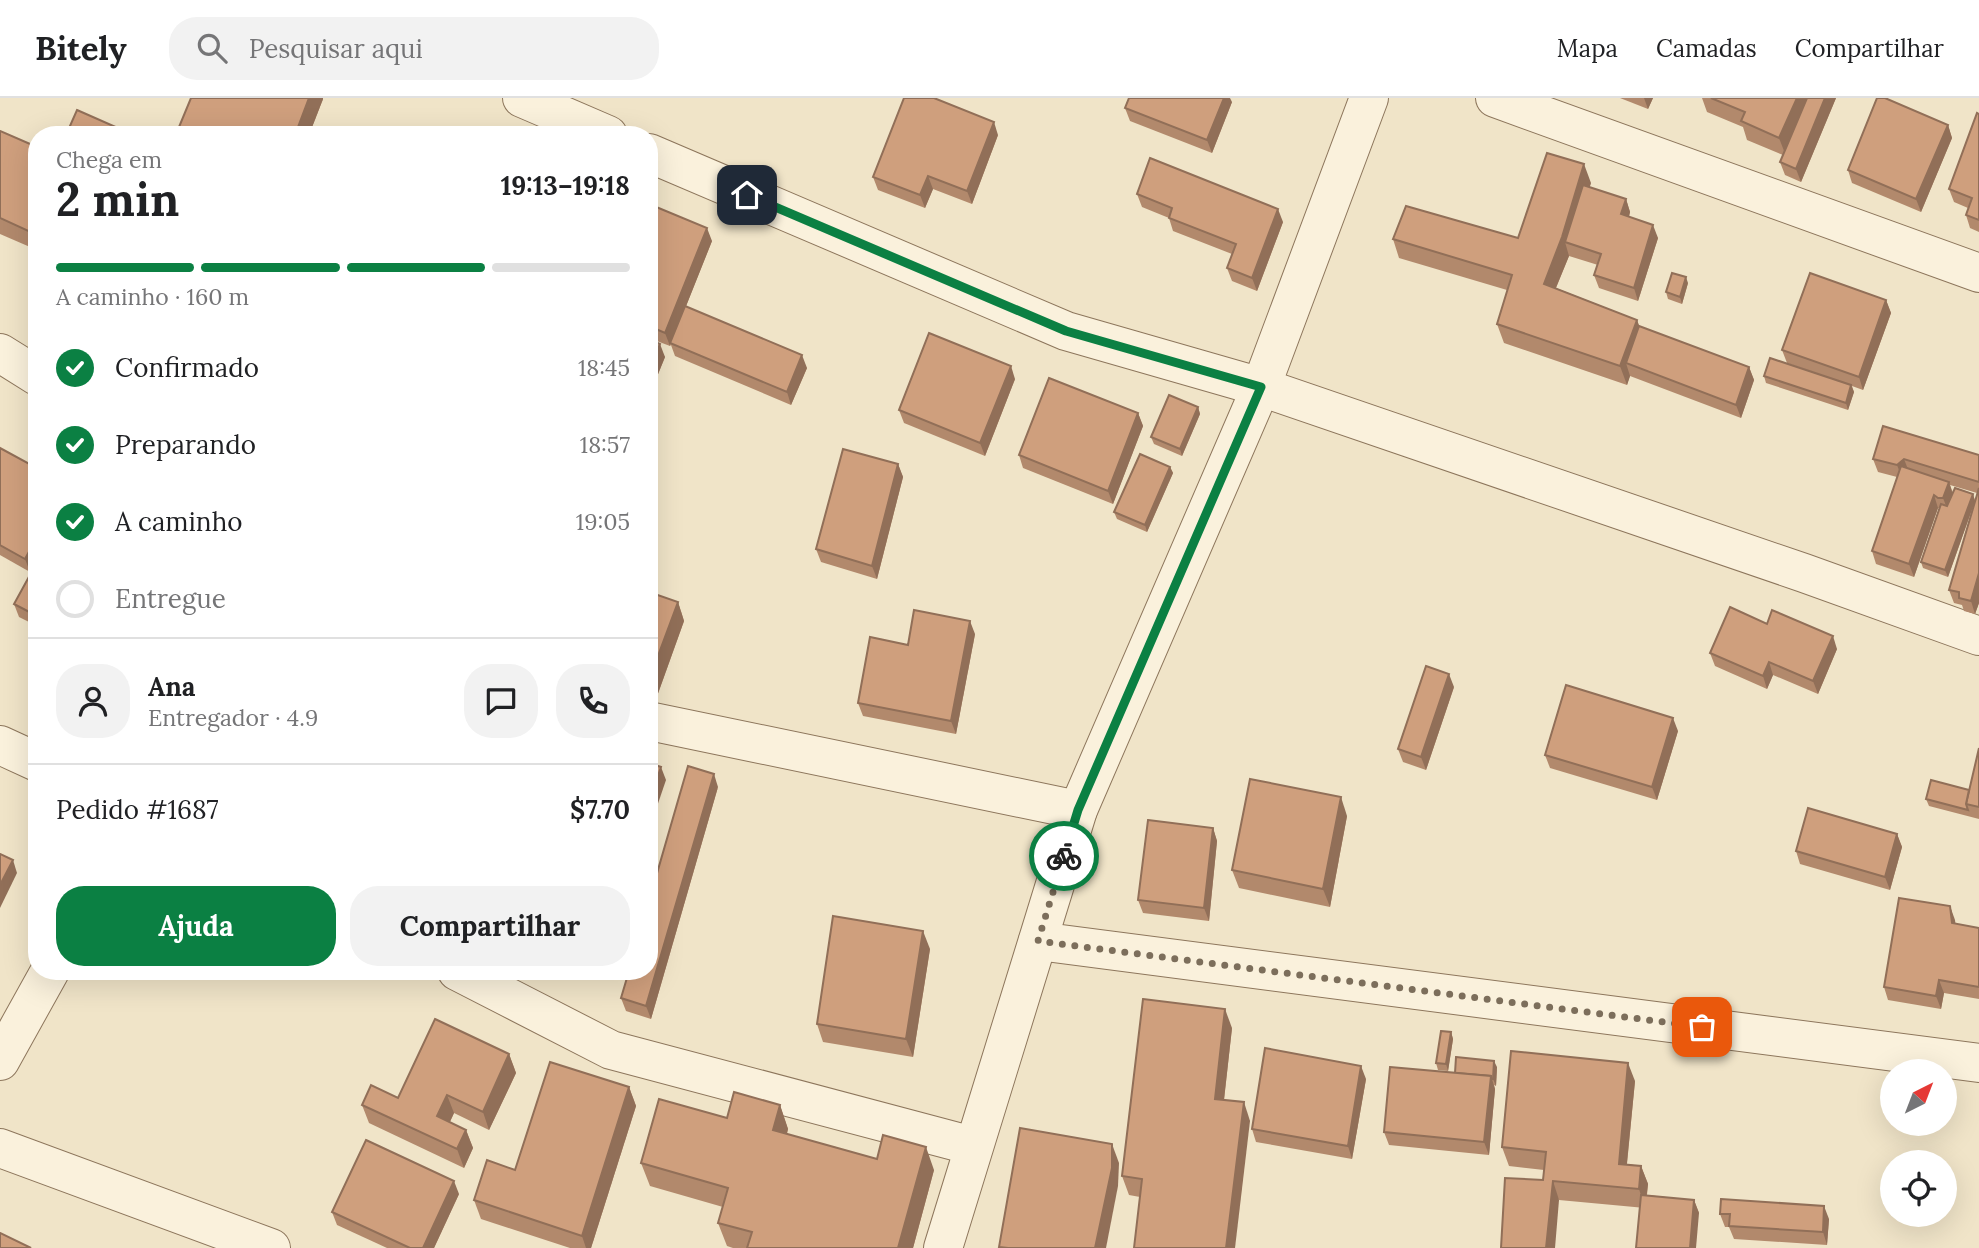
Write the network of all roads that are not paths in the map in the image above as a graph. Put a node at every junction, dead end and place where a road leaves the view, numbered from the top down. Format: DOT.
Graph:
graph roads {
  1 [pos="522,98"];
  2 [pos="1369,98"];
  3 [pos="1495,98"];
  4 [pos="587,126"];
  5 [pos="658,157"];
  6 [pos="1979,273"];
  7 [pos="0,353"];
  8 [pos="28,370"];
  9 [pos="1261,387"];
  10 [pos="1979,636"];
  11 [pos="658,723"];
  12 [pos="0,745"];
  13 [pos="28,758"];
  14 [pos="1078,810"];
  15 [pos="1038,941"];
  16 [pos="46,980"];
  17 [pos="475,980"];
  18 [pos="0,1061"];
  19 [pos="1979,1063"];
  20 [pos="973,1146"];
  21 [pos="0,1148"];
  22 [pos="271,1248"];
  23 [pos="943,1248"];
  1 -- 4 [label="street"];
  2 -- 9 [label="street"];
  3 -- 6 [label="street"];
  5 -- 9 [label="street"];
  7 -- 8 [label="street"];
  9 -- 10 [label="street"];
  9 -- 14 [label="street"];
  11 -- 14 [label="street"];
  12 -- 13 [label="street"];
  14 -- 15 [label="street"];
  15 -- 19 [label="street"];
  15 -- 20 [label="street"];
  16 -- 18 [label="street"];
  17 -- 20 [label="street"];
  20 -- 23 [label="street"];
  21 -- 22 [label="street"];
}
